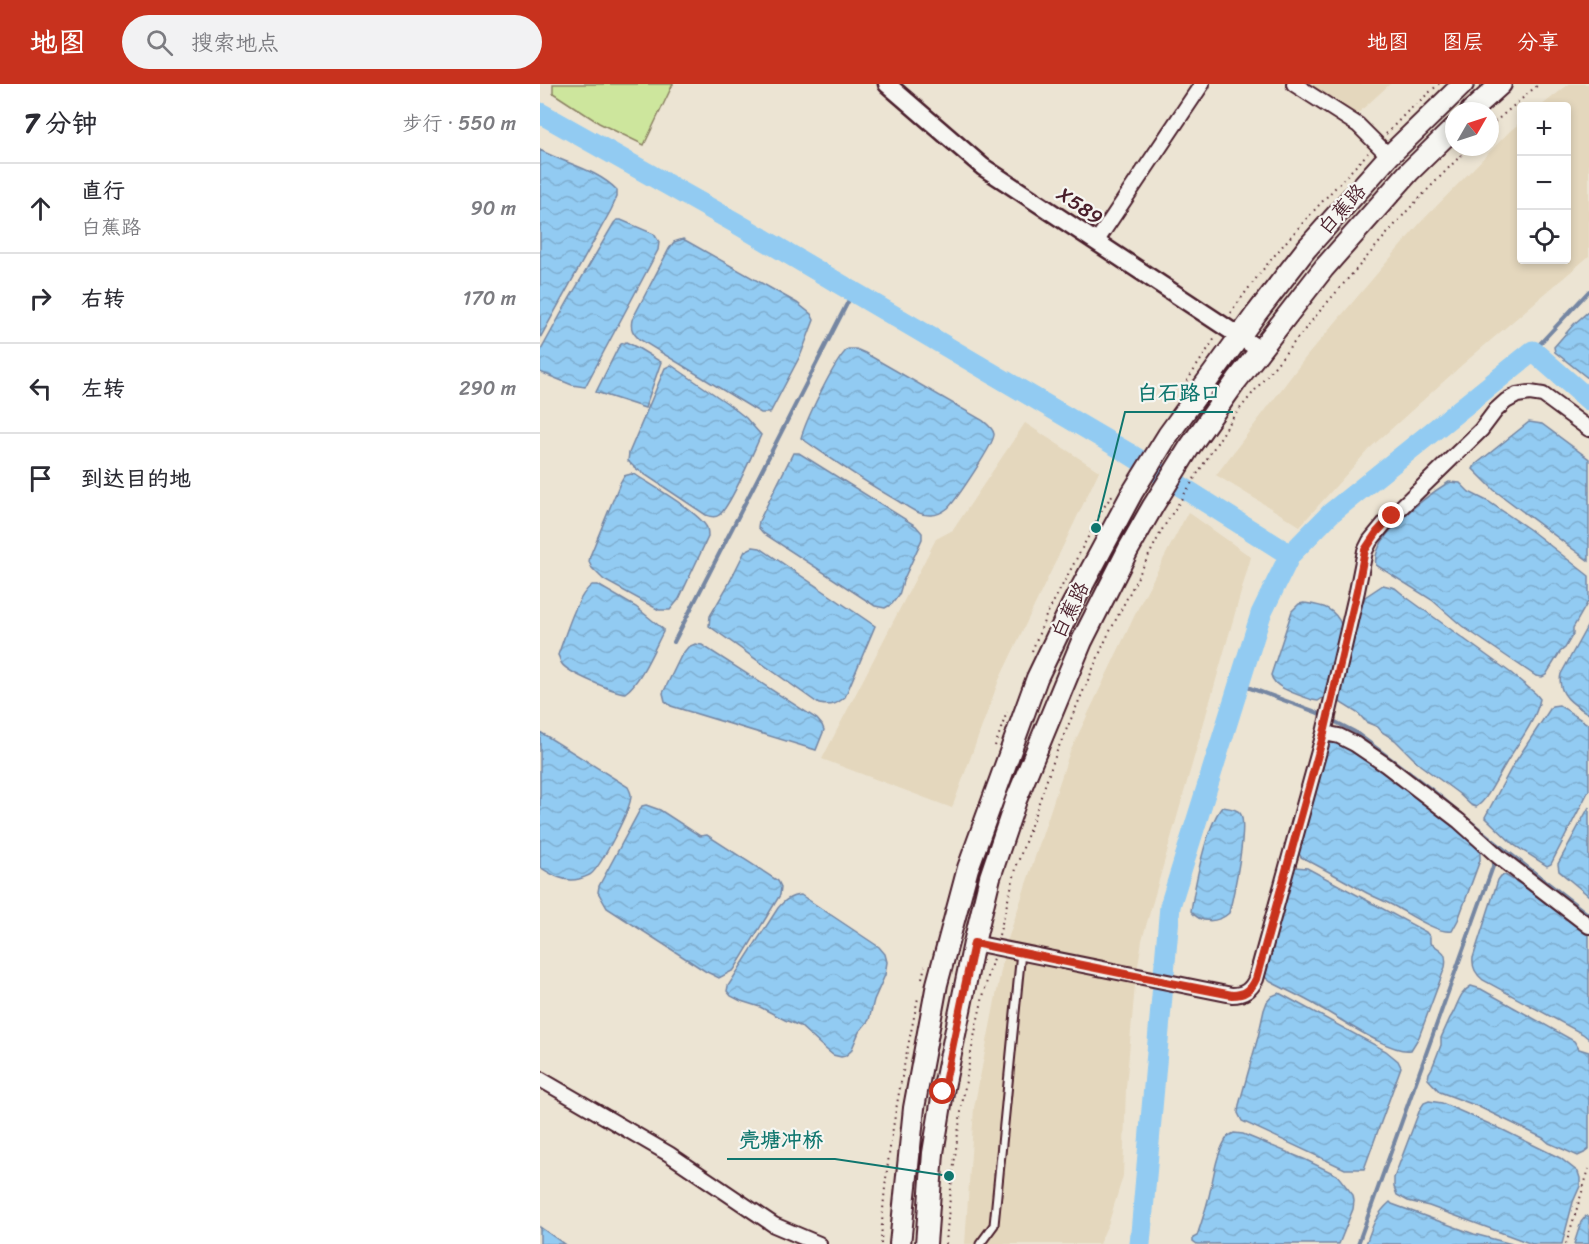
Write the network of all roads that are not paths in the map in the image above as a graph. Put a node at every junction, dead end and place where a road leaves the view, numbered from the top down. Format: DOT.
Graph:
graph roads {
  1 [pos="887,84"];
  2 [pos="1202,84"];
  3 [pos="1294,84"];
  4 [pos="1463,84"];
  5 [pos="1501,84"];
  6 [pos="1481,102"];
  7 [pos="1445,137"];
  8 [pos="1389,156"];
  9 [pos="1096,242"];
  10 [pos="1239,337"];
  11 [pos="1260,350"];
  12 [pos="1589,429"];
  13 [pos="1325,729"];
  14 [pos="1589,926"];
  15 [pos="974,943"];
  16 [pos="1021,952"];
  17 [pos="540,1079"];
  18 [pos="819,1244"];
  19 [pos="900,1244"];
  20 [pos="926,1244"];
  21 [pos="980,1244"];
  1 -- 9 [label="street, X589 / X589"];
  2 -- 9 [label="street"];
  3 -- 8 [label="street"];
  4 -- 8 [label="main road, 白蕉路"];
  5 -- 6 [label="main road"];
  7 -- 11 [label="main road, 白蕉路"];
  8 -- 10 [label="main road, 白蕉路"];
  9 -- 10 [label="street, X589 / X589"];
  10 -- 11 [label="street, X589 / X589"];
  10 -- 19 [label="main road, 白蕉路"];
  11 -- 15 [label="main road, 白蕉路"];
  12 -- 13 [label="street"];
  13 -- 14 [label="street"];
  13 -- 16 [label="street"];
  15 -- 16 [label="street"];
  15 -- 20 [label="main road, 白蕉路"];
  16 -- 21 [label="lane"];
  17 -- 18 [label="street"];
}
